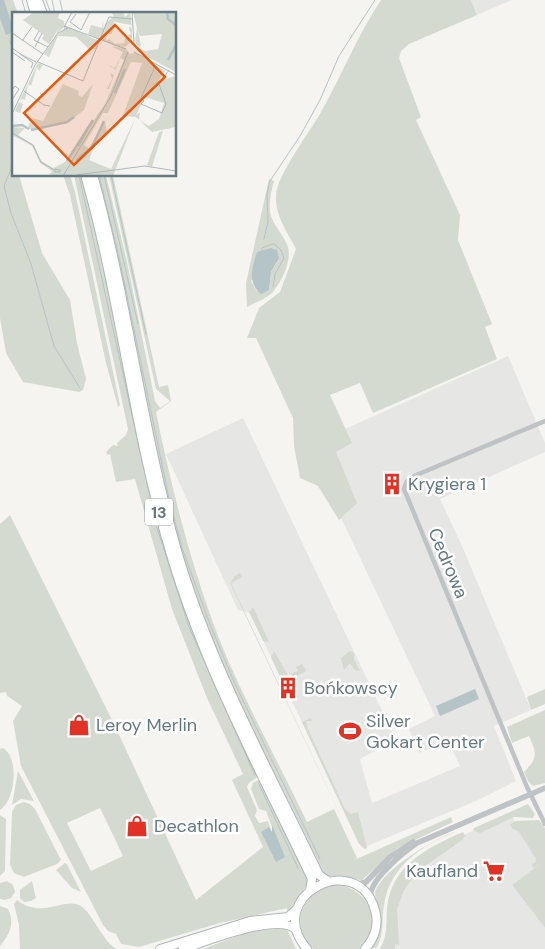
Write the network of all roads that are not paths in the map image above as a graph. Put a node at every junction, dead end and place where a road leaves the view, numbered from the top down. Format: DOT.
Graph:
graph roads {
  1 [pos="35,1"];
  2 [pos="42,12"];
  3 [pos="85,176"];
  4 [pos="93,176"];
  5 [pos="545,422"];
  6 [pos="545,788"];
  7 [pos="530,794"];
  8 [pos="545,824"];
  9 [pos="455,825"];
  10 [pos="328,881"];
  11 [pos="355,885"];
  12 [pos="310,890"];
  13 [pos="370,899"];
  14 [pos="297,909"];
  15 [pos="297,931"];
  16 [pos="160,949"];
  17 [pos="183,949"];
  18 [pos="307,949"];
  19 [pos="366,949"];
  1 -- 2 [label="main road"];
  3 -- 12 [label="main road, 13"];
  4 -- 10 [label="main road, 13"];
  5 -- 7 [label="street, Cedrowa"];
  6 -- 7 [label="street"];
  7 -- 8 [label="street"];
  7 -- 9 [label="street"];
  9 -- 11 [label="street"];
  9 -- 13 [label="street"];
  10 -- 11 [label="main road"];
  10 -- 12 [label="main road"];
  11 -- 13 [label="main road"];
  12 -- 14 [label="main road"];
  13 -- 19 [label="main road"];
  14 -- 15 [label="main road"];
  14 -- 16 [label="main road"];
  15 -- 17 [label="main road"];
  15 -- 18 [label="main road"];
}
